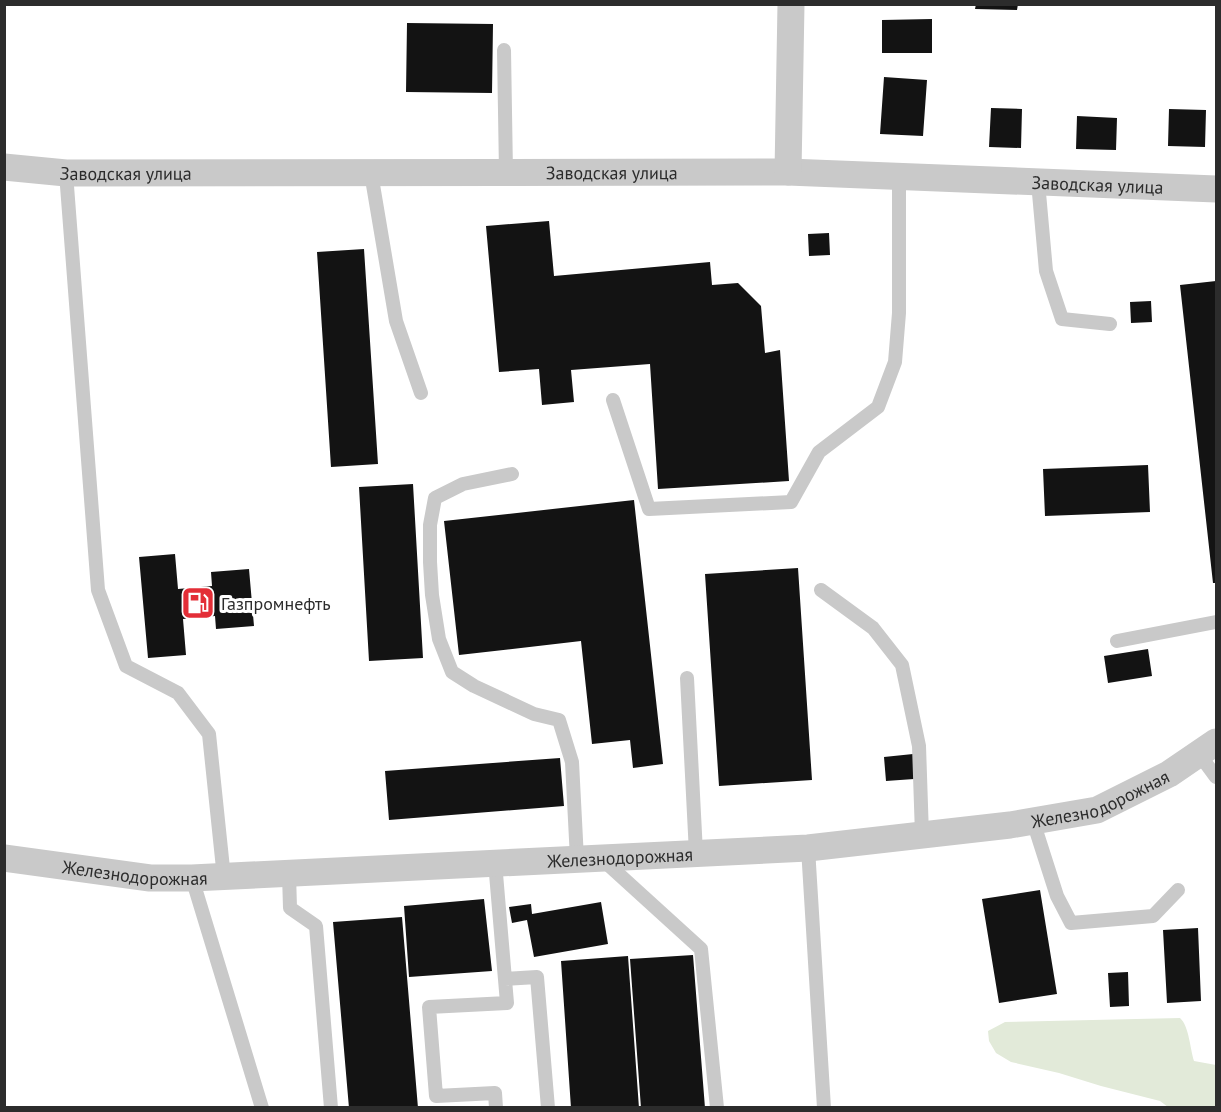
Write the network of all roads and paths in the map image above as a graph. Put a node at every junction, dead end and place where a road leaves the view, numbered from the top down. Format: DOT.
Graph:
graph roads {
  1 [pos="791,4"];
  2 [pos="504,50"];
  3 [pos="4,167"];
  4 [pos="788,172"];
  5 [pos="66,173"];
  6 [pos="371,173"];
  7 [pos="506,173"];
  8 [pos="900,177"];
  9 [pos="1038,182"];
  10 [pos="1216,189"];
  11 [pos="1110,324"];
  12 [pos="421,393"];
  13 [pos="613,400"];
  14 [pos="512,474"];
  15 [pos="821,590"];
  16 [pos="1216,622"];
  17 [pos="1117,641"];
  18 [pos="687,678"];
  19 [pos="1208,748"];
  20 [pos="1216,777"];
  21 [pos="1033,821"];
  22 [pos="922,835"];
  23 [pos="808,848"];
  24 [pos="696,853"];
  25 [pos="4,858"];
  26 [pos="589,858"];
  27 [pos="495,862"];
  28 [pos="289,874"];
  29 [pos="192,878"];
  30 [pos="224,878"];
  31 [pos="1178,890"];
  32 [pos="506,979"];
  33 [pos="262,1107"];
  34 [pos="331,1107"];
  35 [pos="495,1107"];
  36 [pos="548,1107"];
  37 [pos="717,1107"];
  38 [pos="824,1107"];
  1 -- 4 [label="street"];
  2 -- 7 [label="lane"];
  3 -- 5 [label="street, Заводская улица"];
  4 -- 7 [label="street, Заводская улица"];
  4 -- 8 [label="street, Заводская улица"];
  5 -- 6 [label="street, Заводская улица"];
  5 -- 30 [label="lane"];
  6 -- 7 [label="street, Заводская улица"];
  6 -- 12 [label="lane"];
  8 -- 9 [label="street, Заводская улица"];
  8 -- 13 [label="lane"];
  9 -- 10 [label="street, Заводская улица"];
  9 -- 11 [label="lane"];
  14 -- 26 [label="lane"];
  15 -- 22 [label="lane"];
  16 -- 17 [label="lane"];
  18 -- 24 [label="lane"];
  19 -- 20 [label="lane"];
  19 -- 21 [label="street, Железнодорожная"];
  21 -- 22 [label="street, Железнодорожная"];
  21 -- 31 [label="lane"];
  22 -- 23 [label="street, Железнодорожная"];
  23 -- 24 [label="street, Железнодорожная"];
  23 -- 38 [label="lane"];
  24 -- 26 [label="street, Железнодорожная"];
  25 -- 29 [label="street, Железнодорожная"];
  26 -- 27 [label="street, Железнодорожная"];
  26 -- 37 [label="lane"];
  27 -- 28 [label="street, Железнодорожная"];
  27 -- 32 [label="lane"];
  28 -- 30 [label="street, Железнодорожная"];
  28 -- 34 [label="lane"];
  29 -- 30 [label="street, Железнодорожная"];
  29 -- 33 [label="lane"];
  32 -- 35 [label="lane"];
  32 -- 36 [label="lane"];
}
